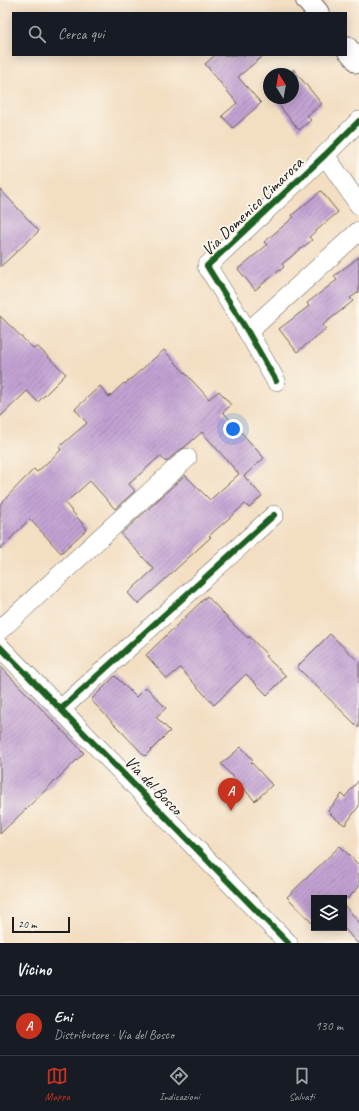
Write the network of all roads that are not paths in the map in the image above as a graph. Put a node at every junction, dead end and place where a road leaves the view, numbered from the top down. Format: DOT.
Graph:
graph roads {
  1 [pos="307,0"];
  2 [pos="317,12"];
  3 [pos="347,48"];
  4 [pos="359,62"];
  5 [pos="359,122"];
  6 [pos="325,155"];
  7 [pos="359,205"];
  8 [pos="359,231"];
  9 [pos="248,332"];
  10 [pos="276,381"];
  11 [pos="187,458"];
  12 [pos="274,514"];
  13 [pos="0,630"];
  14 [pos="0,647"];
  15 [pos="61,709"];
  16 [pos="288,943"];
  1 -- 2 [label="street"];
  3 -- 4 [label="street"];
  5 -- 6 [label="street, Via Domenico Cimarosa"];
  6 -- 7 [label="street"];
  6 -- 9 [label="street, Via Domenico Cimarosa"];
  8 -- 9 [label="street"];
  9 -- 10 [label="street, Via Domenico Cimarosa"];
  11 -- 13 [label="street"];
  12 -- 15 [label="street"];
  14 -- 15 [label="street, Via del Bosco"];
  15 -- 16 [label="street, Via del Bosco"];
}
